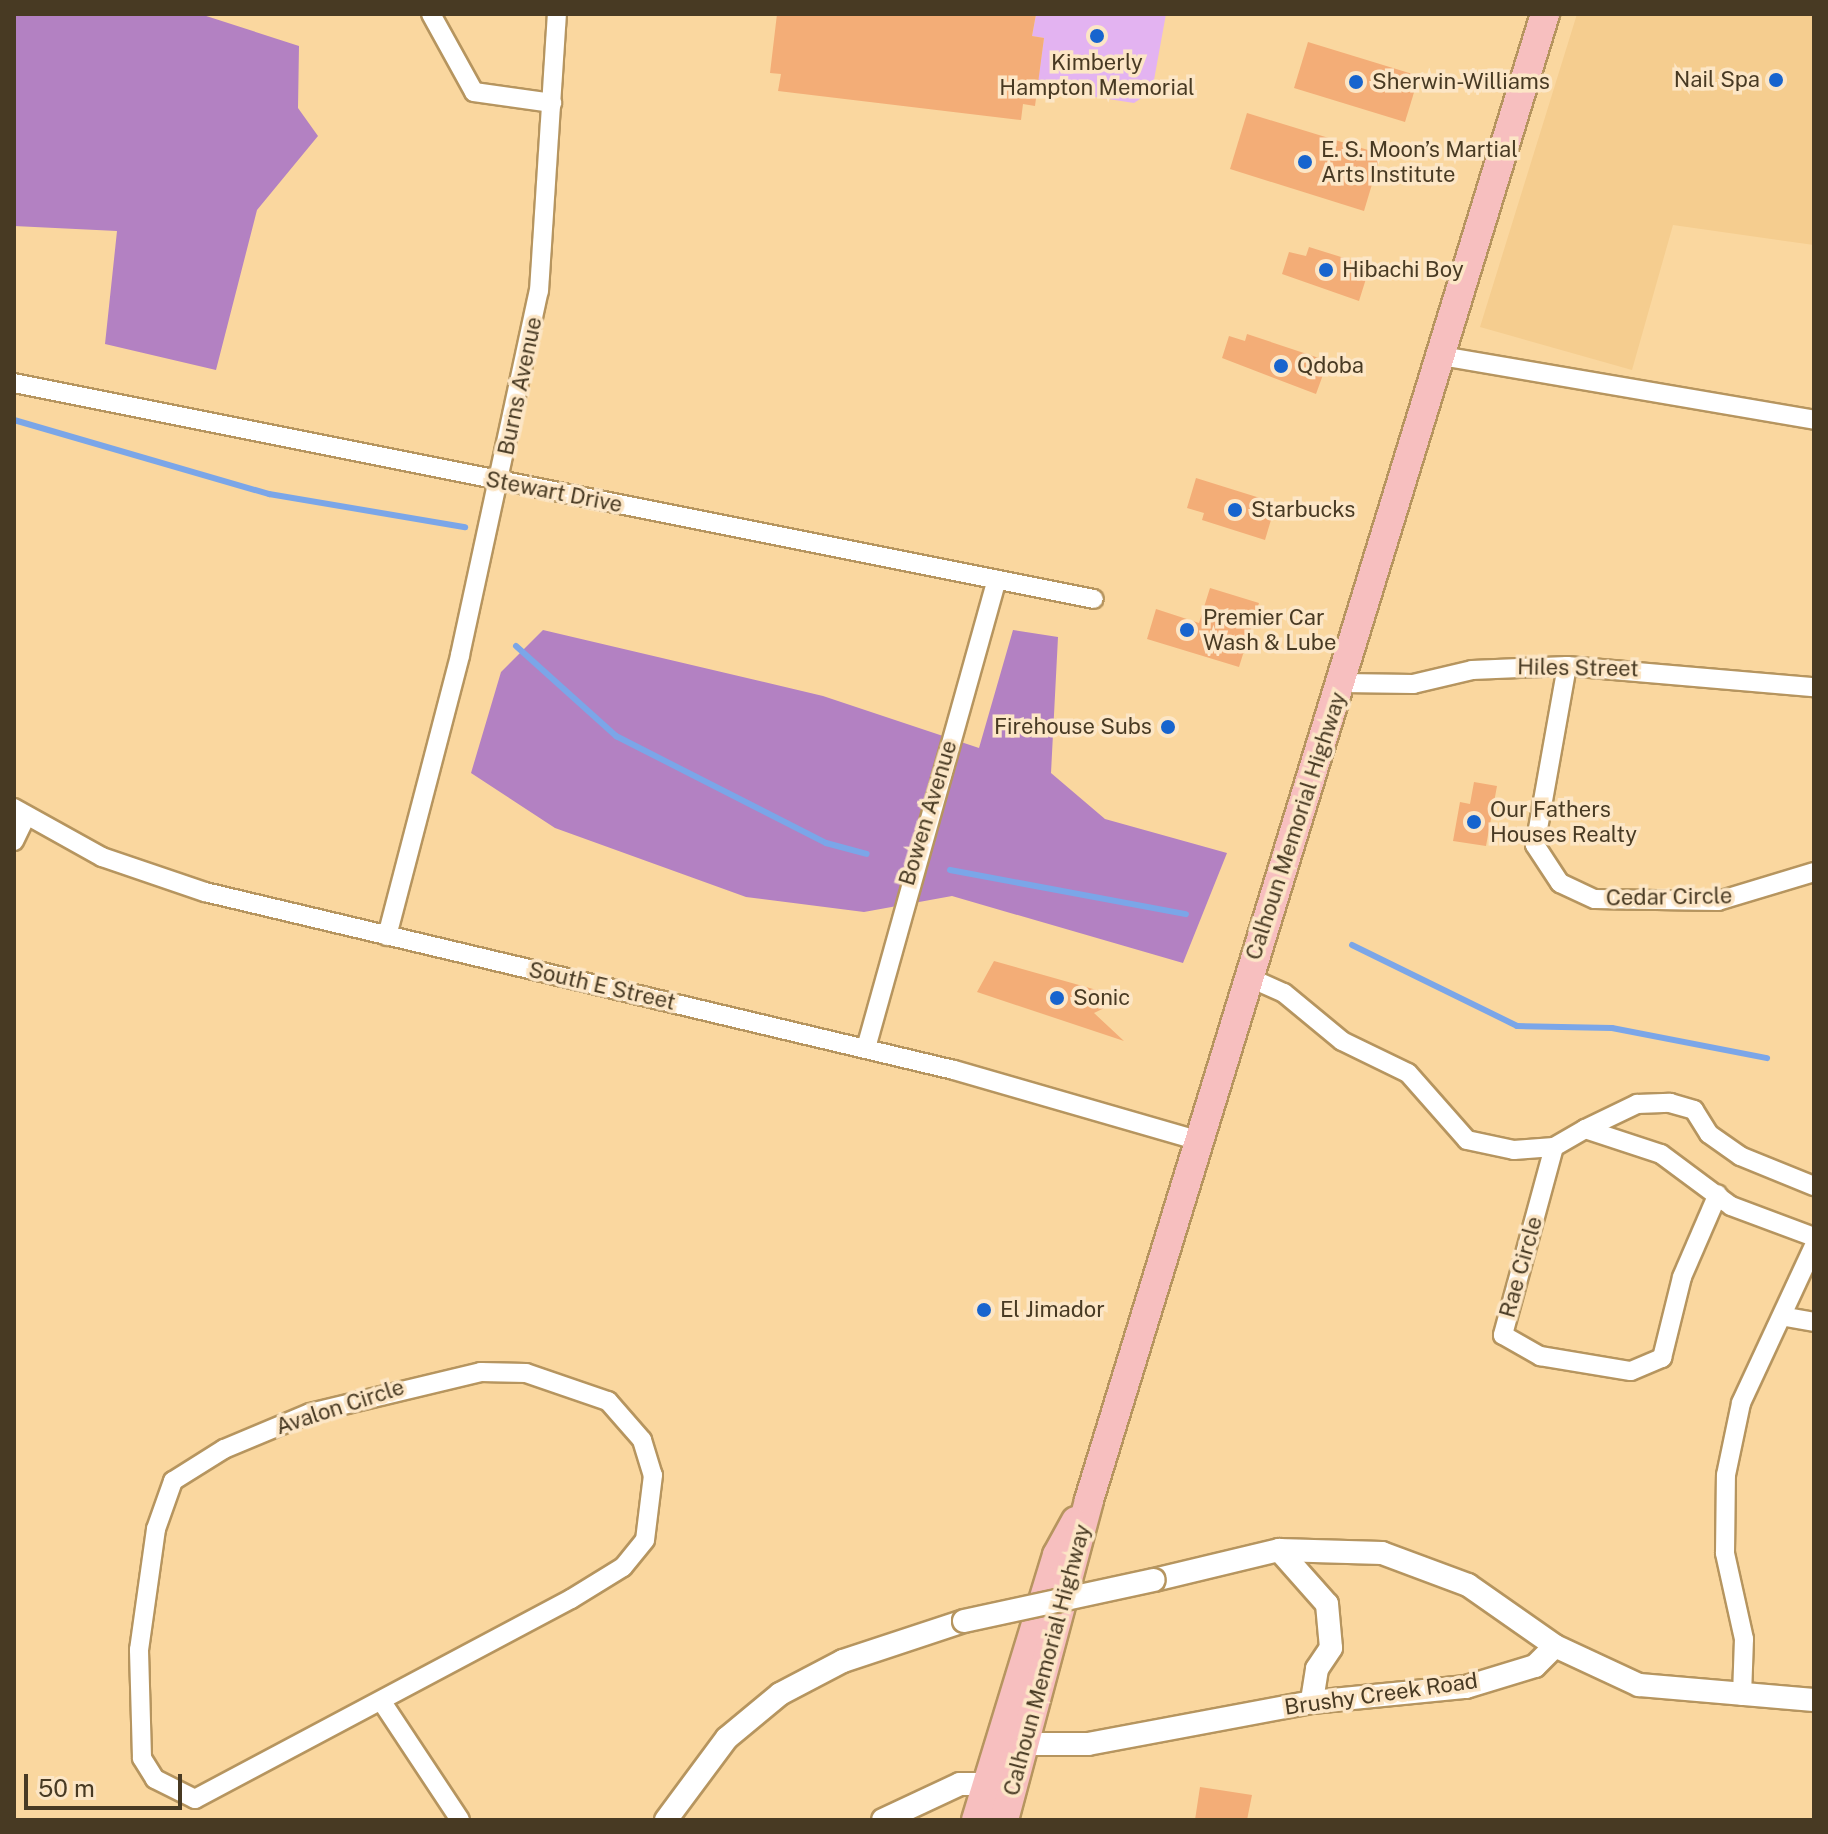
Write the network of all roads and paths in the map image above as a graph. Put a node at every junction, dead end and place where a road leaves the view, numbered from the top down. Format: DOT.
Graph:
graph roads {
  1 [pos="431,14"];
  2 [pos="557,14"];
  3 [pos="1545,14"];
  4 [pos="552,103"];
  5 [pos="1441,356"];
  6 [pos="14,383"];
  7 [pos="1814,420"];
  8 [pos="500,482"];
  9 [pos="997,580"];
  10 [pos="1094,599"];
  11 [pos="1567,666"];
  12 [pos="1343,683"];
  13 [pos="1814,687"];
  14 [pos="20,812"];
  15 [pos="14,841"];
  16 [pos="1814,872"];
  17 [pos="387,936"];
  18 [pos="1248,977"];
  19 [pos="866,1048"];
  20 [pos="1585,1129"];
  21 [pos="1200,1141"];
  22 [pos="1554,1147"];
  23 [pos="1814,1186"];
  24 [pos="1718,1194"];
  25 [pos="1814,1237"];
  26 [pos="1814,1246"];
  27 [pos="1786,1317"];
  28 [pos="1814,1322"];
  29 [pos="1089,1500"];
  30 [pos="1279,1550"];
  31 [pos="1555,1646"];
  32 [pos="1742,1696"];
  33 [pos="1814,1700"];
  34 [pos="382,1702"];
  35 [pos="1312,1702"];
  36 [pos="1028,1744"];
  37 [pos="985,1784"];
  38 [pos="460,1820"];
  39 [pos="666,1820"];
  40 [pos="883,1820"];
  41 [pos="976,1820"];
  42 [pos="1004,1820"];
  1 -- 4 [label="street"];
  2 -- 4 [label="street, Burns Avenue"];
  3 -- 5 [label="highway, Calhoun Memorial Highway"];
  4 -- 8 [label="street, Burns Avenue"];
  5 -- 7 [label="street"];
  5 -- 12 [label="highway, Calhoun Memorial Highway"];
  6 -- 8 [label="street, Stewart Drive"];
  8 -- 9 [label="street, Stewart Drive"];
  8 -- 17 [label="street, Burns Avenue"];
  9 -- 10 [label="street, Stewart Drive"];
  9 -- 19 [label="street, Bowen Avenue"];
  11 -- 12 [label="street, Hiles Street"];
  11 -- 13 [label="street, Hiles Street"];
  11 -- 16 [label="street, Cedar Circle"];
  12 -- 18 [label="highway, Calhoun Memorial Highway"];
  14 -- 15 [label="street"];
  14 -- 17 [label="street, South E Street"];
  17 -- 19 [label="street, South E Street"];
  18 -- 21 [label="highway, Calhoun Memorial Highway"];
  18 -- 22 [label="street"];
  19 -- 21 [label="street, South E Street"];
  20 -- 22 [label="street"];
  20 -- 23 [label="street"];
  20 -- 24 [label="street"];
  21 -- 29 [label="highway, Calhoun Memorial Highway"];
  22 -- 24 [label="street, Rae Circle"];
  24 -- 25 [label="street"];
  26 -- 27 [label="street"];
  27 -- 28 [label="street"];
  27 -- 32 [label="street"];
  29 -- 36 [label="highway, Calhoun Memorial Highway"];
  29 -- 37 [label="highway, Calhoun Memorial Highway"];
  30 -- 31 [label="street"];
  30 -- 35 [label="street"];
  30 -- 39 [label="street, bridge"];
  31 -- 32 [label="street"];
  31 -- 35 [label="street, Brushy Creek Road"];
  32 -- 33 [label="street"];
  34 -- 34 [label="street, Avalon Circle"];
  34 -- 38 [label="street"];
  35 -- 36 [label="street, Brushy Creek Road"];
  36 -- 42 [label="highway, Calhoun Memorial Highway"];
  37 -- 40 [label="street"];
  37 -- 41 [label="highway, Calhoun Memorial Highway"];
}
